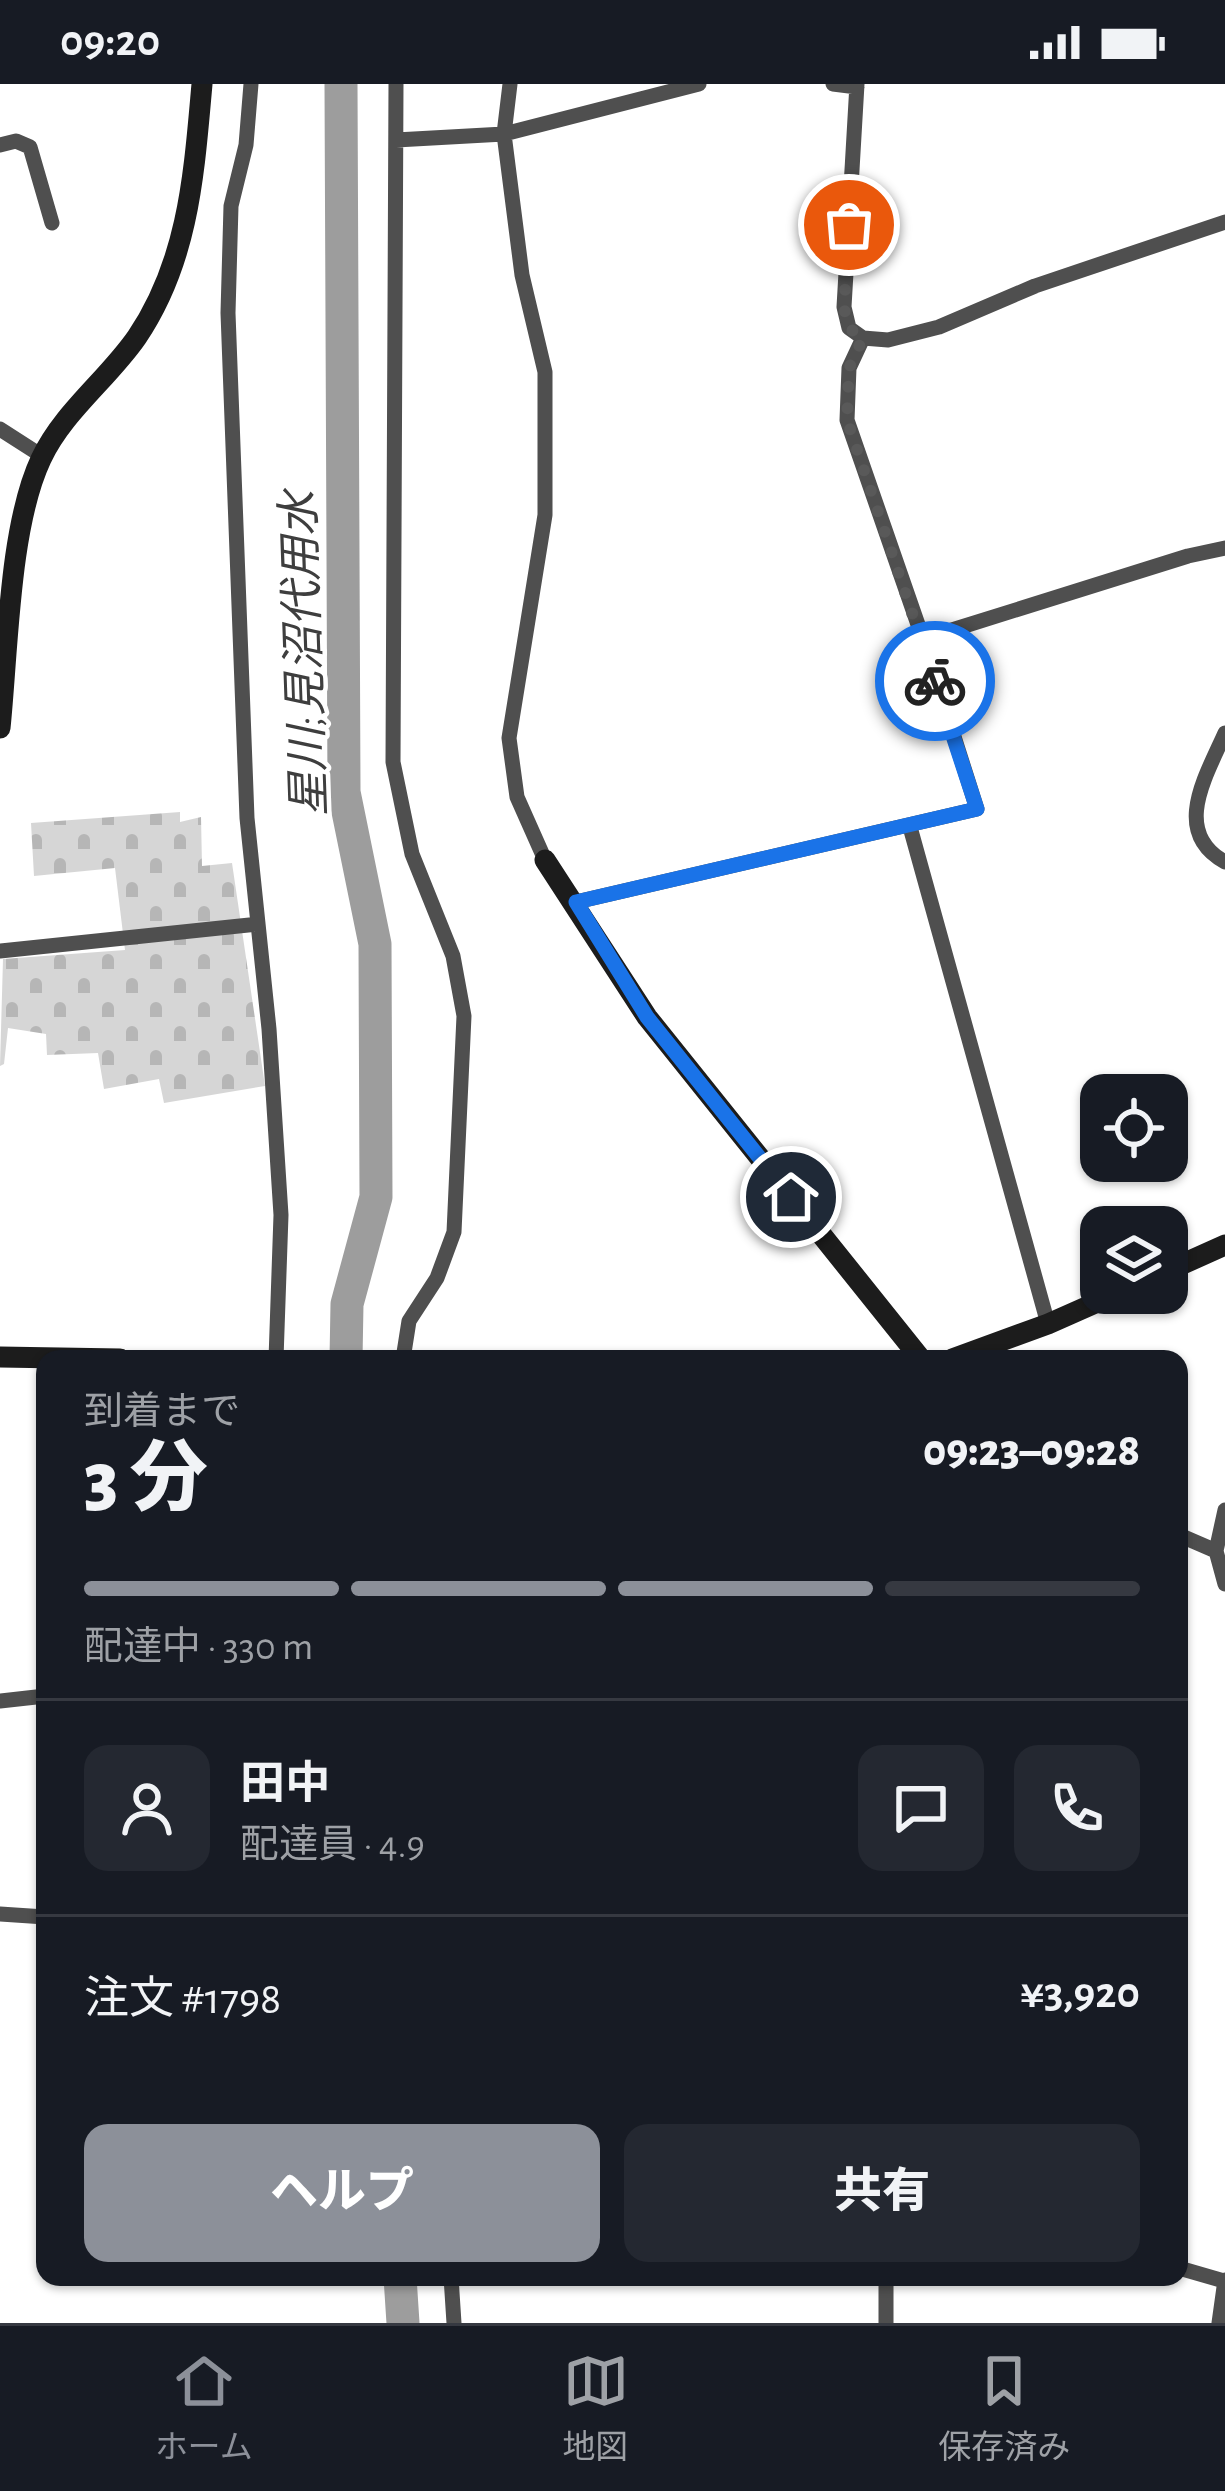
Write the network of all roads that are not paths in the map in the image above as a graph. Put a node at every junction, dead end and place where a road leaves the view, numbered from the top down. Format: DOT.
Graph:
graph roads {
  1 [pos="202,84"];
  2 [pos="251,84"];
  3 [pos="396,84"];
  4 [pos="510,84"];
  5 [pos="699,84"];
  6 [pos="833,84"];
  7 [pos="857,85"];
  8 [pos="504,134"];
  9 [pos="396,140"];
  10 [pos="0,145"];
  11 [pos="1225,222"];
  12 [pos="52,224"];
  13 [pos="863,338"];
  14 [pos="0,429"];
  15 [pos="42,456"];
  16 [pos="1225,548"];
  17 [pos="923,639"];
  18 [pos="0,728"];
  19 [pos="1225,733"];
  20 [pos="910,826"];
  21 [pos="545,860"];
  22 [pos="1225,862"];
  23 [pos="576,902"];
  24 [pos="257,924"];
  25 [pos="0,950"];
  26 [pos="1225,1245"];
  27 [pos="1188,1262"];
  28 [pos="1080,1310"];
  29 [pos="1048,1324"];
  30 [pos="276,1350"];
  31 [pos="405,1350"];
  32 [pos="914,1350"];
  33 [pos="977,1350"];
  34 [pos="0,1357"];
  35 [pos="36,1358"];
  36 [pos="1225,1510"];
  37 [pos="1188,1539"];
  38 [pos="1216,1551"];
  39 [pos="1225,1585"];
  40 [pos="36,1697"];
  41 [pos="0,1701"];
  42 [pos="0,1914"];
  43 [pos="36,1916"];
  44 [pos="1188,2271"];
  45 [pos="1224,2281"];
  46 [pos="452,2286"];
  47 [pos="886,2286"];
  48 [pos="454,2323"];
  49 [pos="886,2323"];
  50 [pos="1219,2323"];
  1 -- 15 [label="street"];
  2 -- 24 [label="street"];
  3 -- 9 [label="street"];
  4 -- 8 [label="street"];
  5 -- 8 [label="street"];
  6 -- 7 [label="street"];
  7 -- 13 [label="street"];
  8 -- 9 [label="street"];
  8 -- 21 [label="street"];
  9 -- 31 [label="street"];
  10 -- 12 [label="street"];
  11 -- 13 [label="street"];
  13 -- 17 [label="street"];
  14 -- 15 [label="street"];
  15 -- 18 [label="street"];
  16 -- 17 [label="street"];
  17 -- 20 [label="street"];
  19 -- 22 [label="street"];
  20 -- 23 [label="street"];
  20 -- 29 [label="street"];
  21 -- 23 [label="street"];
  23 -- 32 [label="street"];
  24 -- 25 [label="street"];
  24 -- 30 [label="street"];
  26 -- 27 [label="street"];
  28 -- 29 [label="street"];
  29 -- 33 [label="street"];
  34 -- 35 [label="street"];
  36 -- 38 [label="street"];
  37 -- 38 [label="street"];
  38 -- 39 [label="street"];
  40 -- 41 [label="street"];
  42 -- 43 [label="street"];
  44 -- 45 [label="street"];
  45 -- 50 [label="street"];
  46 -- 48 [label="street"];
  47 -- 49 [label="street"];
}
